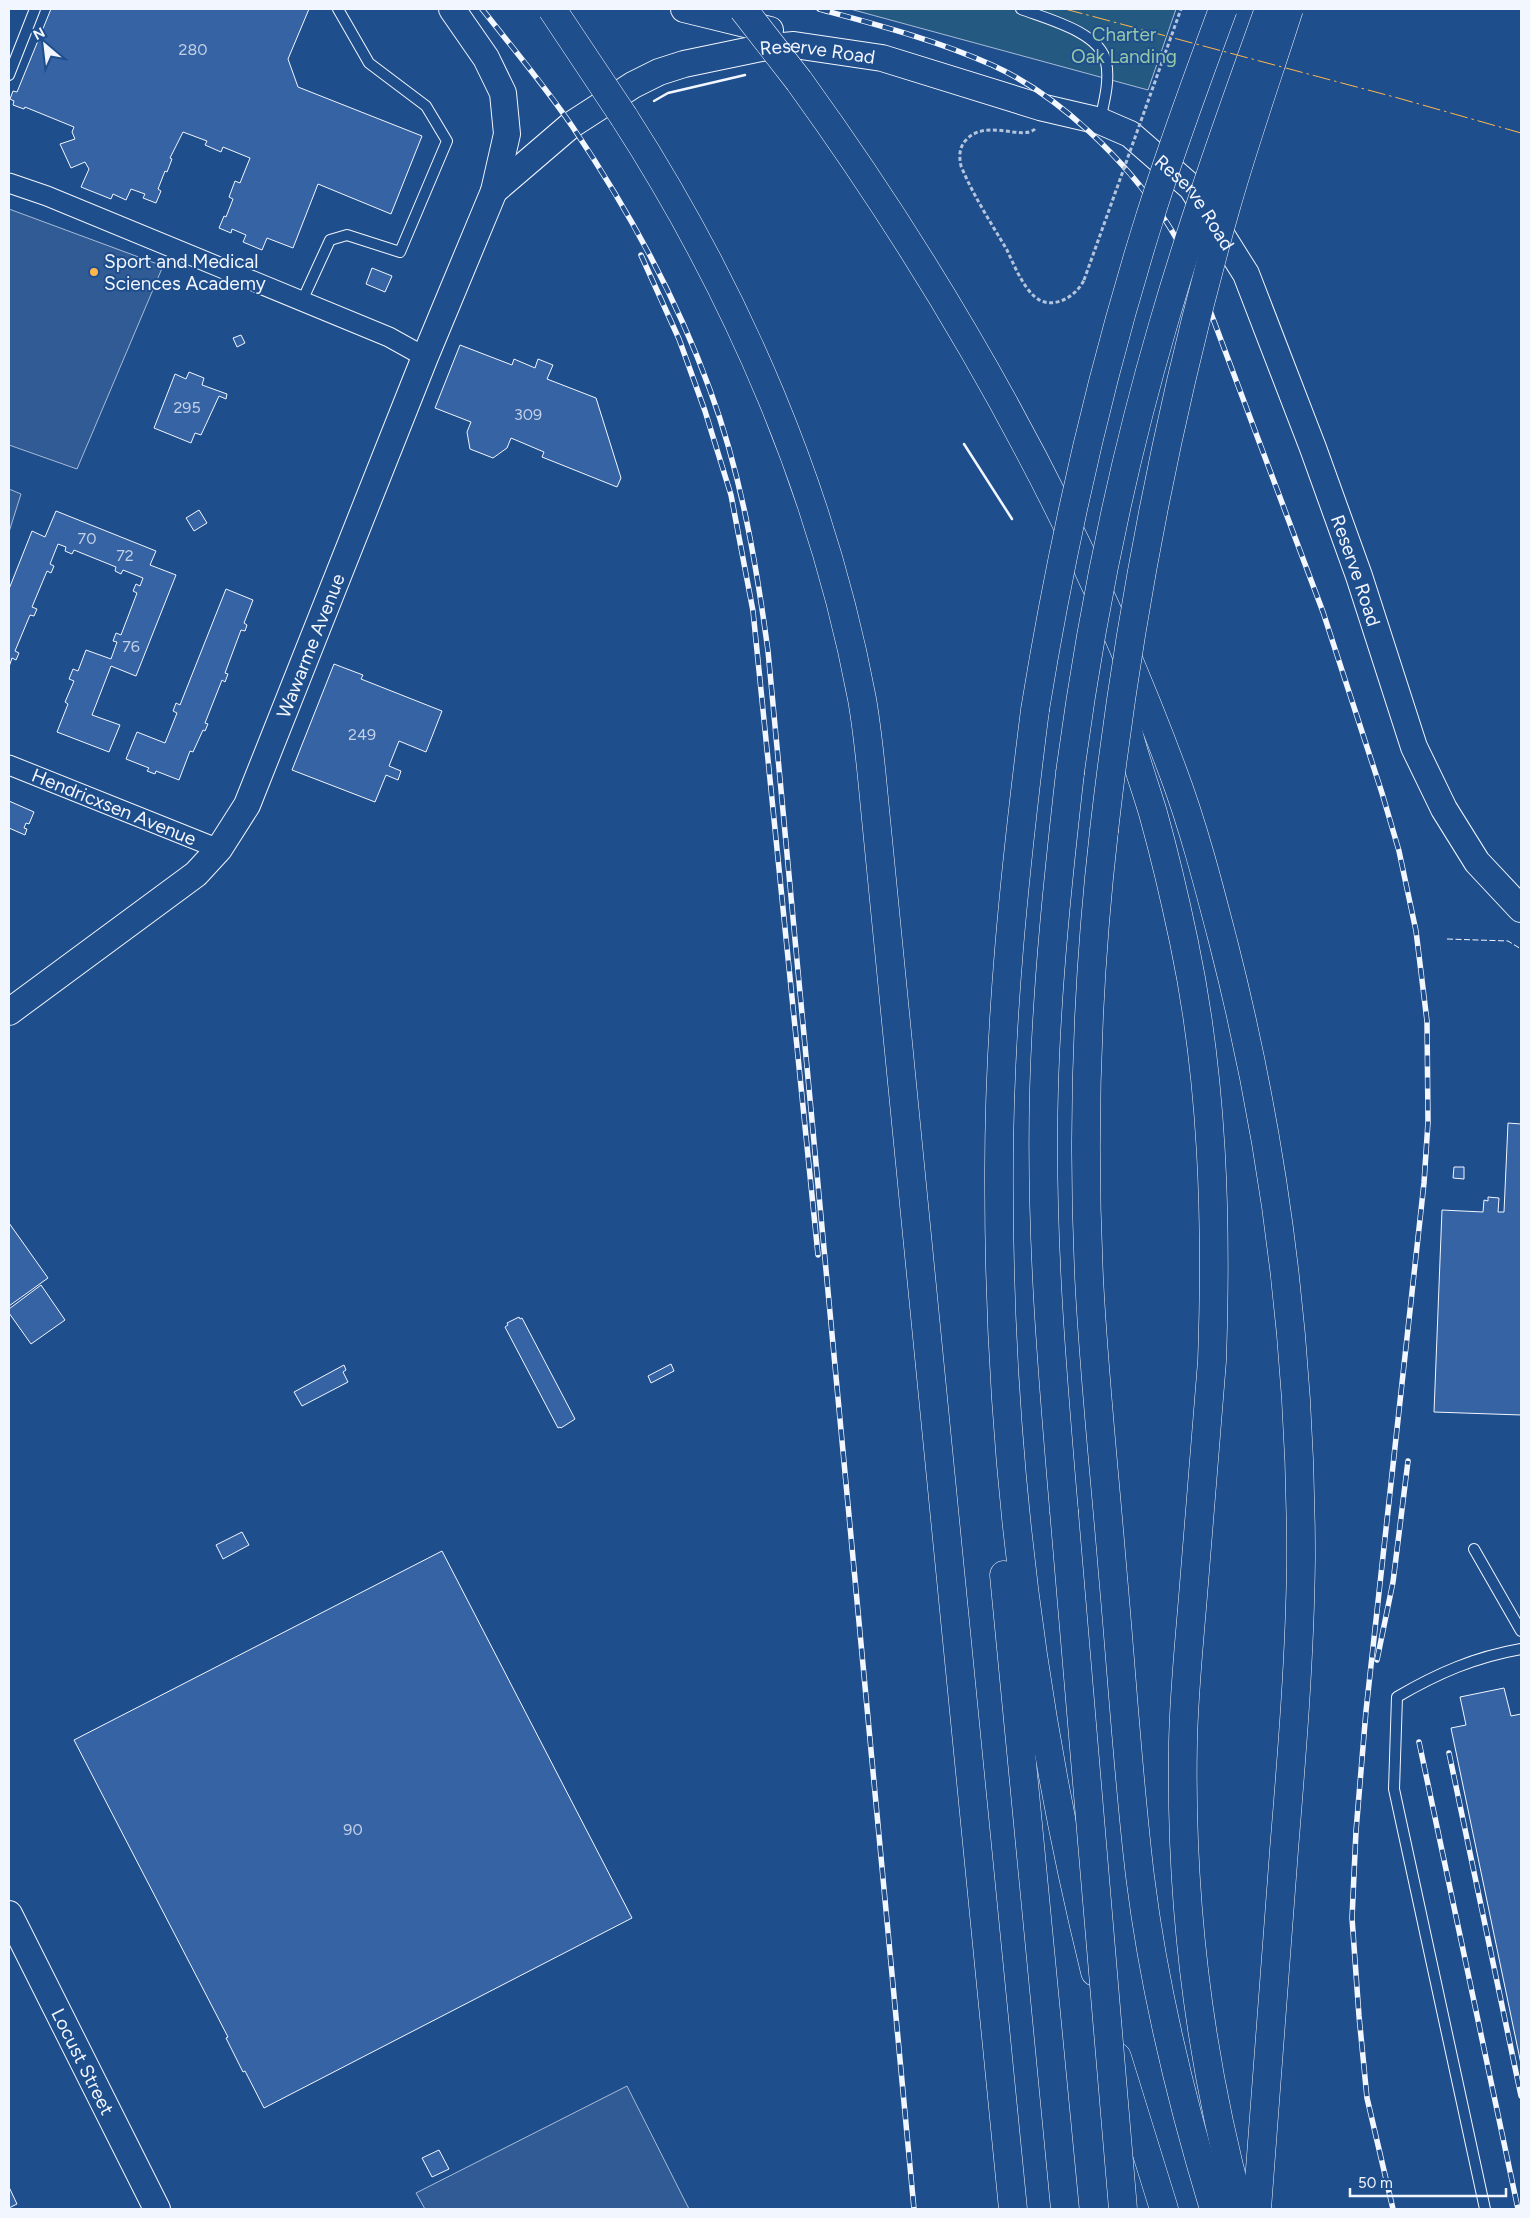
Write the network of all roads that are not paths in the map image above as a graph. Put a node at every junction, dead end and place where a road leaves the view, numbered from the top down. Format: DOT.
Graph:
graph roads {
  1 [pos="35,9"];
  2 [pos="338,9"];
  3 [pos="452,9"];
  4 [pos="552,9"];
  5 [pos="684,9"];
  6 [pos="743,9"];
  7 [pos="1021,9"];
  8 [pos="1223,9"];
  9 [pos="1269,9"];
  10 [pos="1289,9"];
  11 [pos="882,58"];
  12 [pos="9,75"];
  13 [pos="1100,121"];
  14 [pos="9,183"];
  15 [pos="494,191"];
  16 [pos="302,301"];
  17 [pos="426,356"];
  18 [pos="1121,646"];
  19 [pos="9,765"];
  20 [pos="219,849"];
  21 [pos="1521,909"];
  22 [pos="9,1012"];
  23 [pos="1001,1076"];
  24 [pos="1474,1549"];
  25 [pos="1521,1631"];
  26 [pos="1521,1649"];
  27 [pos="9,1914"];
  28 [pos="157,2209"];
  29 [pos="1013,2209"];
  30 [pos="1065,2209"];
  31 [pos="1123,2209"];
  32 [pos="1164,2209"];
  33 [pos="1214,2209"];
  34 [pos="1240,2209"];
  35 [pos="1257,2209"];
  36 [pos="1485,2209"];
  1 -- 12 [label="lane"];
  2 -- 16 [label="lane"];
  3 -- 15 [label="street, Wawarme Avenue"];
  4 -- 29 [label="highway, bridge"];
  5 -- 11 [label="street"];
  6 -- 18 [label="highway, bridge"];
  7 -- 13 [label="lane"];
  8 -- 23 [label="highway, bridge"];
  9 -- 31 [label="highway, bridge"];
  10 -- 33 [label="highway, bridge"];
  11 -- 13 [label="street, Reserve Road"];
  11 -- 15 [label="street, Reserve Road"];
  13 -- 21 [label="street, Reserve Road"];
  14 -- 16 [label="street"];
  15 -- 17 [label="street, Wawarme Avenue"];
  16 -- 17 [label="street"];
  17 -- 20 [label="street, Wawarme Avenue"];
  18 -- 34 [label="highway, bridge"];
  18 -- 35 [label="highway, bridge"];
  19 -- 20 [label="street, Hendricxsen Avenue"];
  20 -- 22 [label="street, Wawarme Avenue"];
  23 -- 30 [label="highway"];
  23 -- 32 [label="highway"];
  24 -- 25 [label="lane"];
  26 -- 36 [label="lane"];
  27 -- 28 [label="street, Locust Street"];
}
